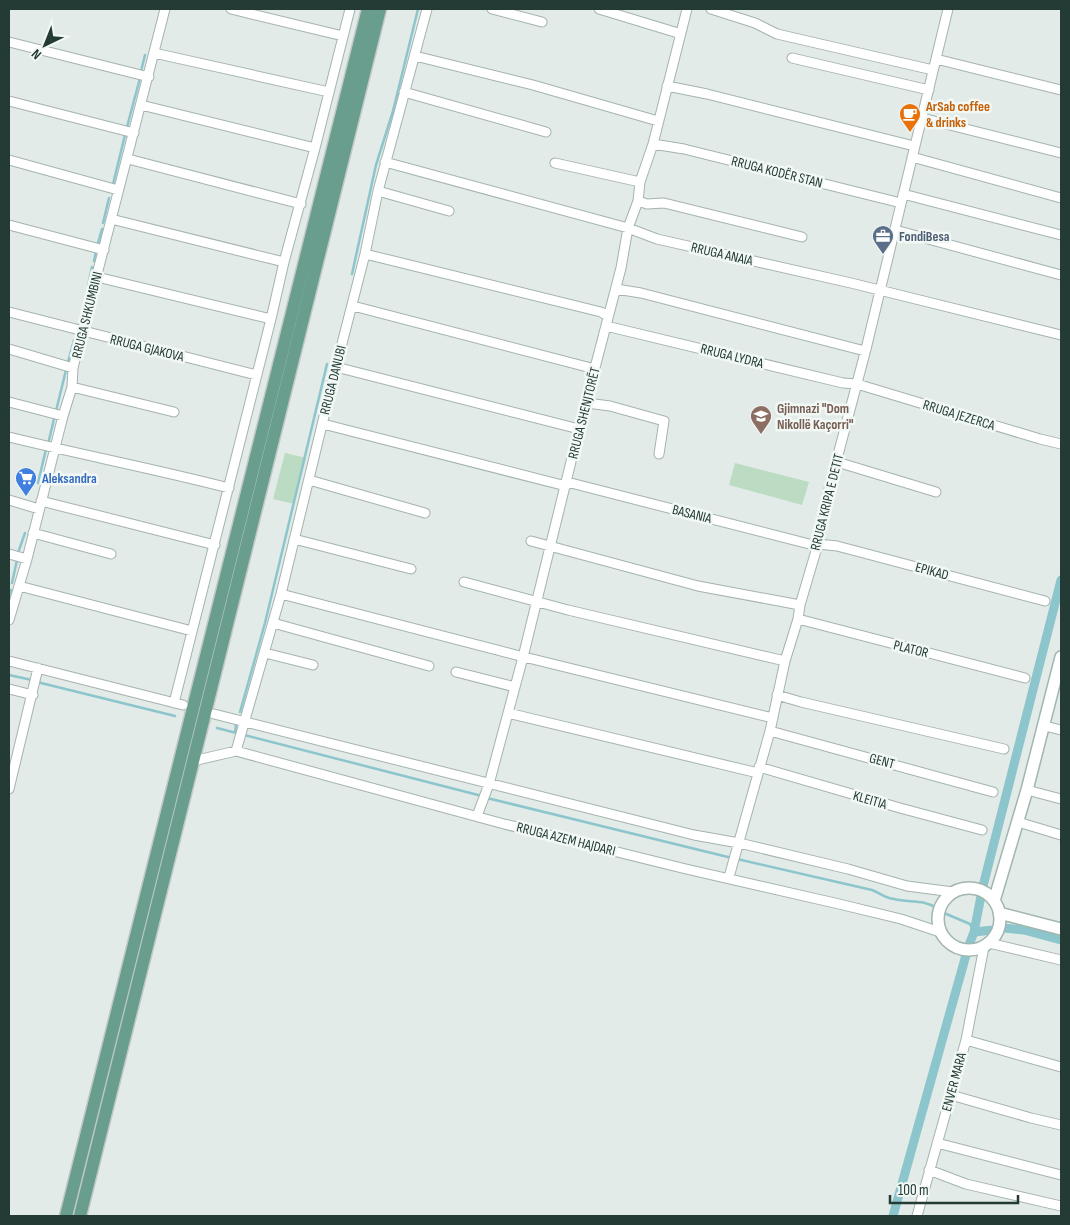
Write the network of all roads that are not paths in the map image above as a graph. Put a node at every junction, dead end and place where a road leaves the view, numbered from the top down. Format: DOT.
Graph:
graph roads {
  1 [pos="165,9"];
  2 [pos="231,9"];
  3 [pos="350,9"];
  4 [pos="368,9"];
  5 [pos="380,9"];
  6 [pos="427,9"];
  7 [pos="492,9"];
  8 [pos="599,9"];
  9 [pos="687,9"];
  10 [pos="711,9"];
  11 [pos="948,9"];
  12 [pos="542,22"];
  13 [pos="680,35"];
  14 [pos="343,36"];
  15 [pos="9,42"];
  16 [pos="154,53"];
  17 [pos="415,56"];
  18 [pos="792,58"];
  19 [pos="936,59"];
  20 [pos="934,70"];
  21 [pos="148,77"];
  22 [pos="667,86"];
  23 [pos="929,90"];
  24 [pos="1061,90"];
  25 [pos="329,92"];
  26 [pos="404,92"];
  27 [pos="9,101"];
  28 [pos="141,106"];
  29 [pos="922,118"];
  30 [pos="658,121"];
  31 [pos="546,132"];
  32 [pos="134,133"];
  33 [pos="653,144"];
  34 [pos="914,146"];
  35 [pos="315,148"];
  36 [pos="1061,153"];
  37 [pos="912,157"];
  38 [pos="128,159"];
  39 [pos="9,160"];
  40 [pos="386,162"];
  41 [pos="555,163"];
  42 [pos="640,182"];
  43 [pos="118,190"];
  44 [pos="378,191"];
  45 [pos="1061,198"];
  46 [pos="902,199"];
  47 [pos="638,202"];
  48 [pos="301,204"];
  49 [pos="450,211"];
  50 [pos="111,219"];
  51 [pos="9,224"];
  52 [pos="628,228"];
  53 [pos="895,230"];
  54 [pos="1061,235"];
  55 [pos="802,237"];
  56 [pos="104,250"];
  57 [pos="366,254"];
  58 [pos="284,262"];
  59 [pos="1061,275"];
  60 [pos="97,277"];
  61 [pos="616,288"];
  62 [pos="880,290"];
  63 [pos="353,306"];
  64 [pos="9,312"];
  65 [pos="608,316"];
  66 [pos="271,320"];
  67 [pos="606,326"];
  68 [pos="83,332"];
  69 [pos="1061,335"];
  70 [pos="9,349"];
  71 [pos="865,351"];
  72 [pos="336,367"];
  73 [pos="73,368"];
  74 [pos="596,369"];
  75 [pos="256,375"];
  76 [pos="857,384"];
  77 [pos="72,387"];
  78 [pos="9,402"];
  79 [pos="587,403"];
  80 [pos="174,412"];
  81 [pos="63,416"];
  82 [pos="323,424"];
  83 [pos="579,429"];
  84 [pos="9,437"];
  85 [pos="1061,444"];
  86 [pos="56,449"];
  87 [pos="659,454"];
  88 [pos="837,462"];
  89 [pos="309,480"];
  90 [pos="566,484"];
  91 [pos="228,488"];
  92 [pos="936,492"];
  93 [pos="9,500"];
  94 [pos="40,505"];
  95 [pos="426,513"];
  96 [pos="33,532"];
  97 [pos="294,539"];
  98 [pos="531,541"];
  99 [pos="215,545"];
  100 [pos="818,545"];
  101 [pos="551,546"];
  102 [pos="9,554"];
  103 [pos="111,554"];
  104 [pos="27,559"];
  105 [pos="410,569"];
  106 [pos="464,582"];
  107 [pos="15,587"];
  108 [pos="280,594"];
  109 [pos="1045,601"];
  110 [pos="536,602"];
  111 [pos="800,605"];
  112 [pos="798,619"];
  113 [pos="9,620"];
  114 [pos="273,623"];
  115 [pos="192,631"];
  116 [pos="265,653"];
  117 [pos="523,657"];
  118 [pos="1061,657"];
  119 [pos="9,661"];
  120 [pos="785,661"];
  121 [pos="313,665"];
  122 [pos="429,666"];
  123 [pos="38,671"];
  124 [pos="456,672"];
  125 [pos="1025,678"];
  126 [pos="515,687"];
  127 [pos="9,689"];
  128 [pos="33,693"];
  129 [pos="777,695"];
  130 [pos="508,712"];
  131 [pos="214,714"];
  132 [pos="772,718"];
  133 [pos="245,725"];
  134 [pos="1045,726"];
  135 [pos="1061,730"];
  136 [pos="770,731"];
  137 [pos="1004,749"];
  138 [pos="236,751"];
  139 [pos="193,761"];
  140 [pos="759,770"];
  141 [pos="487,788"];
  142 [pos="9,789"];
  143 [pos="1027,790"];
  144 [pos="993,792"];
  145 [pos="1061,799"];
  146 [pos="477,816"];
  147 [pos="1018,822"];
  148 [pos="982,830"];
  149 [pos="1061,835"];
  150 [pos="738,843"];
  151 [pos="729,878"];
  152 [pos="953,892"];
  153 [pos="994,901"];
  154 [pos="999,913"];
  155 [pos="1061,930"];
  156 [pos="940,932"];
  157 [pos="987,945"];
  158 [pos="1061,960"];
  159 [pos="966,1040"];
  160 [pos="1061,1067"];
  161 [pos="951,1095"];
  162 [pos="1061,1125"];
  163 [pos="937,1143"];
  164 [pos="929,1170"];
  165 [pos="1061,1175"];
  166 [pos="1061,1206"];
  167 [pos="66,1216"];
  168 [pos="80,1216"];
  169 [pos="918,1216"];
  1 -- 16 [label="street, RRUGA SHKUMBINI"];
  2 -- 14 [label="street"];
  3 -- 14 [label="street"];
  4 -- 167 [label="main road"];
  5 -- 139 [label="main road"];
  6 -- 17 [label="street, RRUGA DANUBI"];
  7 -- 12 [label="street"];
  8 -- 13 [label="street"];
  9 -- 13 [label="street, RRUGA SHENJTORËT"];
  10 -- 20 [label="street"];
  11 -- 19 [label="street, RRUGA KRIPA E DETIT"];
  13 -- 22 [label="street, RRUGA SHENJTORËT"];
  14 -- 25 [label="street"];
  15 -- 21 [label="street"];
  16 -- 21 [label="street, RRUGA SHKUMBINI"];
  16 -- 25 [label="street"];
  17 -- 26 [label="street, RRUGA DANUBI"];
  17 -- 30 [label="street"];
  18 -- 23 [label="street"];
  19 -- 20 [label="street, RRUGA KRIPA E DETIT"];
  19 -- 24 [label="street"];
  20 -- 23 [label="street, RRUGA KRIPA E DETIT"];
  21 -- 28 [label="street, RRUGA SHKUMBINI"];
  22 -- 30 [label="street, RRUGA SHENJTORËT"];
  22 -- 34 [label="street"];
  23 -- 29 [label="street, RRUGA KRIPA E DETIT"];
  25 -- 35 [label="street"];
  26 -- 31 [label="street"];
  26 -- 40 [label="street, RRUGA DANUBI"];
  27 -- 32 [label="street"];
  28 -- 32 [label="street, RRUGA SHKUMBINI"];
  28 -- 35 [label="street"];
  29 -- 34 [label="street, RRUGA KRIPA E DETIT"];
  29 -- 36 [label="street"];
  30 -- 33 [label="street, RRUGA SHENJTORËT"];
  32 -- 38 [label="street, RRUGA SHKUMBINI"];
  33 -- 42 [label="street, RRUGA SHENJTORËT"];
  33 -- 46 [label="street, RRUGA KODËR STAN"];
  34 -- 37 [label="street, RRUGA KRIPA E DETIT"];
  35 -- 48 [label="street"];
  37 -- 45 [label="street"];
  37 -- 46 [label="street, RRUGA KRIPA E DETIT"];
  38 -- 43 [label="street, RRUGA SHKUMBINI"];
  38 -- 48 [label="street"];
  39 -- 43 [label="street"];
  40 -- 44 [label="street, RRUGA DANUBI"];
  40 -- 52 [label="street, RRUGA ANAIA"];
  41 -- 42 [label="street"];
  42 -- 47 [label="street, RRUGA SHENJTORËT"];
  43 -- 50 [label="street, RRUGA SHKUMBINI"];
  44 -- 49 [label="street"];
  44 -- 57 [label="street, RRUGA DANUBI"];
  46 -- 53 [label="street, RRUGA KRIPA E DETIT"];
  46 -- 54 [label="street, RRUGA KODËR STAN"];
  47 -- 52 [label="street, RRUGA SHENJTORËT"];
  47 -- 55 [label="street"];
  48 -- 58 [label="street"];
  50 -- 56 [label="street, RRUGA SHKUMBINI"];
  50 -- 58 [label="street"];
  51 -- 56 [label="street"];
  52 -- 61 [label="street, RRUGA SHENJTORËT"];
  52 -- 62 [label="street, RRUGA ANAIA"];
  53 -- 59 [label="street"];
  53 -- 62 [label="street, RRUGA KRIPA E DETIT"];
  56 -- 60 [label="street, RRUGA SHKUMBINI"];
  57 -- 63 [label="street, RRUGA DANUBI"];
  57 -- 65 [label="street"];
  58 -- 66 [label="street"];
  60 -- 66 [label="street"];
  60 -- 68 [label="street, RRUGA SHKUMBINI"];
  61 -- 65 [label="street, RRUGA SHENJTORËT"];
  61 -- 71 [label="street"];
  62 -- 69 [label="street, RRUGA ANAIA"];
  62 -- 71 [label="street, RRUGA KRIPA E DETIT"];
  63 -- 72 [label="street, RRUGA DANUBI"];
  63 -- 74 [label="street"];
  64 -- 68 [label="street, RRUGA GJAKOVA"];
  65 -- 67 [label="street, RRUGA SHENJTORËT"];
  66 -- 75 [label="street"];
  67 -- 74 [label="street, RRUGA SHENJTORËT"];
  67 -- 76 [label="street, RRUGA LYDRA"];
  68 -- 73 [label="street, RRUGA SHKUMBINI"];
  68 -- 75 [label="street, RRUGA GJAKOVA"];
  70 -- 73 [label="street"];
  71 -- 76 [label="street, RRUGA KRIPA E DETIT"];
  72 -- 82 [label="street, RRUGA DANUBI"];
  72 -- 83 [label="street"];
  73 -- 77 [label="street, RRUGA SHKUMBINI"];
  74 -- 79 [label="street, RRUGA SHENJTORËT"];
  75 -- 91 [label="street"];
  76 -- 85 [label="street, RRUGA JEZERCA"];
  76 -- 88 [label="street, RRUGA KRIPA E DETIT"];
  77 -- 80 [label="street"];
  77 -- 81 [label="street, RRUGA SHKUMBINI"];
  78 -- 81 [label="street"];
  79 -- 83 [label="street, RRUGA SHENJTORËT"];
  79 -- 87 [label="street"];
  81 -- 86 [label="street, RRUGA SHKUMBINI"];
  82 -- 89 [label="street, RRUGA DANUBI"];
  82 -- 90 [label="street, BASANIA"];
  83 -- 90 [label="street, RRUGA SHENJTORËT"];
  84 -- 86 [label="street"];
  86 -- 91 [label="street"];
  86 -- 94 [label="street, RRUGA SHKUMBINI"];
  88 -- 92 [label="street"];
  88 -- 100 [label="street, RRUGA KRIPA E DETIT"];
  89 -- 95 [label="street"];
  89 -- 97 [label="street, RRUGA DANUBI"];
  90 -- 100 [label="street, BASANIA"];
  90 -- 101 [label="street, RRUGA SHENJTORËT"];
  91 -- 99 [label="street"];
  93 -- 94 [label="street"];
  94 -- 96 [label="street, RRUGA SHKUMBINI"];
  94 -- 99 [label="street"];
  96 -- 103 [label="street"];
  96 -- 104 [label="street, RRUGA SHKUMBINI"];
  97 -- 105 [label="street"];
  97 -- 108 [label="street, RRUGA DANUBI"];
  98 -- 101 [label="street"];
  99 -- 115 [label="street"];
  100 -- 109 [label="street, EPIKAD"];
  100 -- 111 [label="street, RRUGA KRIPA E DETIT"];
  101 -- 110 [label="street, RRUGA SHENJTORËT"];
  101 -- 111 [label="street"];
  102 -- 104 [label="street"];
  104 -- 107 [label="street, RRUGA SHKUMBINI"];
  106 -- 110 [label="street"];
  107 -- 113 [label="street, RRUGA SHKUMBINI"];
  107 -- 115 [label="street"];
  108 -- 114 [label="street, RRUGA DANUBI"];
  108 -- 117 [label="street"];
  110 -- 117 [label="street, RRUGA SHENJTORËT"];
  110 -- 120 [label="street"];
  111 -- 112 [label="street, RRUGA KRIPA E DETIT"];
  112 -- 120 [label="street, RRUGA KRIPA E DETIT"];
  112 -- 125 [label="street, PLATOR"];
  114 -- 116 [label="street, RRUGA DANUBI"];
  114 -- 122 [label="street"];
  115 -- 123 [label="street"];
  116 -- 121 [label="street"];
  116 -- 133 [label="street, RRUGA DANUBI"];
  117 -- 126 [label="street, RRUGA SHENJTORËT"];
  117 -- 132 [label="street"];
  118 -- 134 [label="street"];
  119 -- 123 [label="street"];
  120 -- 129 [label="street, RRUGA KRIPA E DETIT"];
  123 -- 128 [label="street"];
  124 -- 126 [label="street"];
  126 -- 130 [label="street, RRUGA SHENJTORËT"];
  127 -- 128 [label="street"];
  128 -- 142 [label="street"];
  129 -- 132 [label="street, RRUGA KRIPA E DETIT"];
  129 -- 137 [label="street"];
  130 -- 140 [label="street, KLEITIA"];
  130 -- 141 [label="street, RRUGA SHENJTORËT"];
  131 -- 133 [label="street"];
  132 -- 136 [label="street, RRUGA KRIPA E DETIT"];
  133 -- 138 [label="street, RRUGA DANUBI"];
  133 -- 141 [label="street"];
  134 -- 135 [label="street"];
  134 -- 143 [label="street"];
  136 -- 140 [label="street, RRUGA KRIPA E DETIT"];
  136 -- 144 [label="street, GENT"];
  138 -- 139 [label="street, RRUGA AZEM HAJDARI"];
  138 -- 146 [label="street, RRUGA AZEM HAJDARI"];
  139 -- 168 [label="main road"];
  140 -- 148 [label="street, KLEITIA"];
  140 -- 150 [label="street, RRUGA KRIPA E DETIT"];
  141 -- 146 [label="street, RRUGA SHENJTORËT"];
  141 -- 150 [label="street"];
  143 -- 145 [label="street"];
  143 -- 147 [label="street"];
  146 -- 151 [label="street, RRUGA AZEM HAJDARI"];
  147 -- 149 [label="street"];
  147 -- 153 [label="street"];
  150 -- 151 [label="street, RRUGA KRIPA E DETIT"];
  150 -- 152 [label="street"];
  151 -- 156 [label="street, RRUGA AZEM HAJDARI"];
  152 -- 153 [label="street"];
  152 -- 156 [label="street"];
  153 -- 154 [label="street"];
  154 -- 155 [label="street"];
  154 -- 157 [label="street"];
  156 -- 157 [label="street, RRUGA AZEM HAJDARI"];
  157 -- 158 [label="street"];
  157 -- 159 [label="street, ENVER MARA"];
  159 -- 160 [label="street"];
  159 -- 161 [label="street, ENVER MARA"];
  161 -- 162 [label="street"];
  161 -- 163 [label="street, ENVER MARA"];
  163 -- 164 [label="street, ENVER MARA"];
  163 -- 165 [label="street"];
  164 -- 166 [label="street"];
  164 -- 169 [label="street, ENVER MARA"];
}
